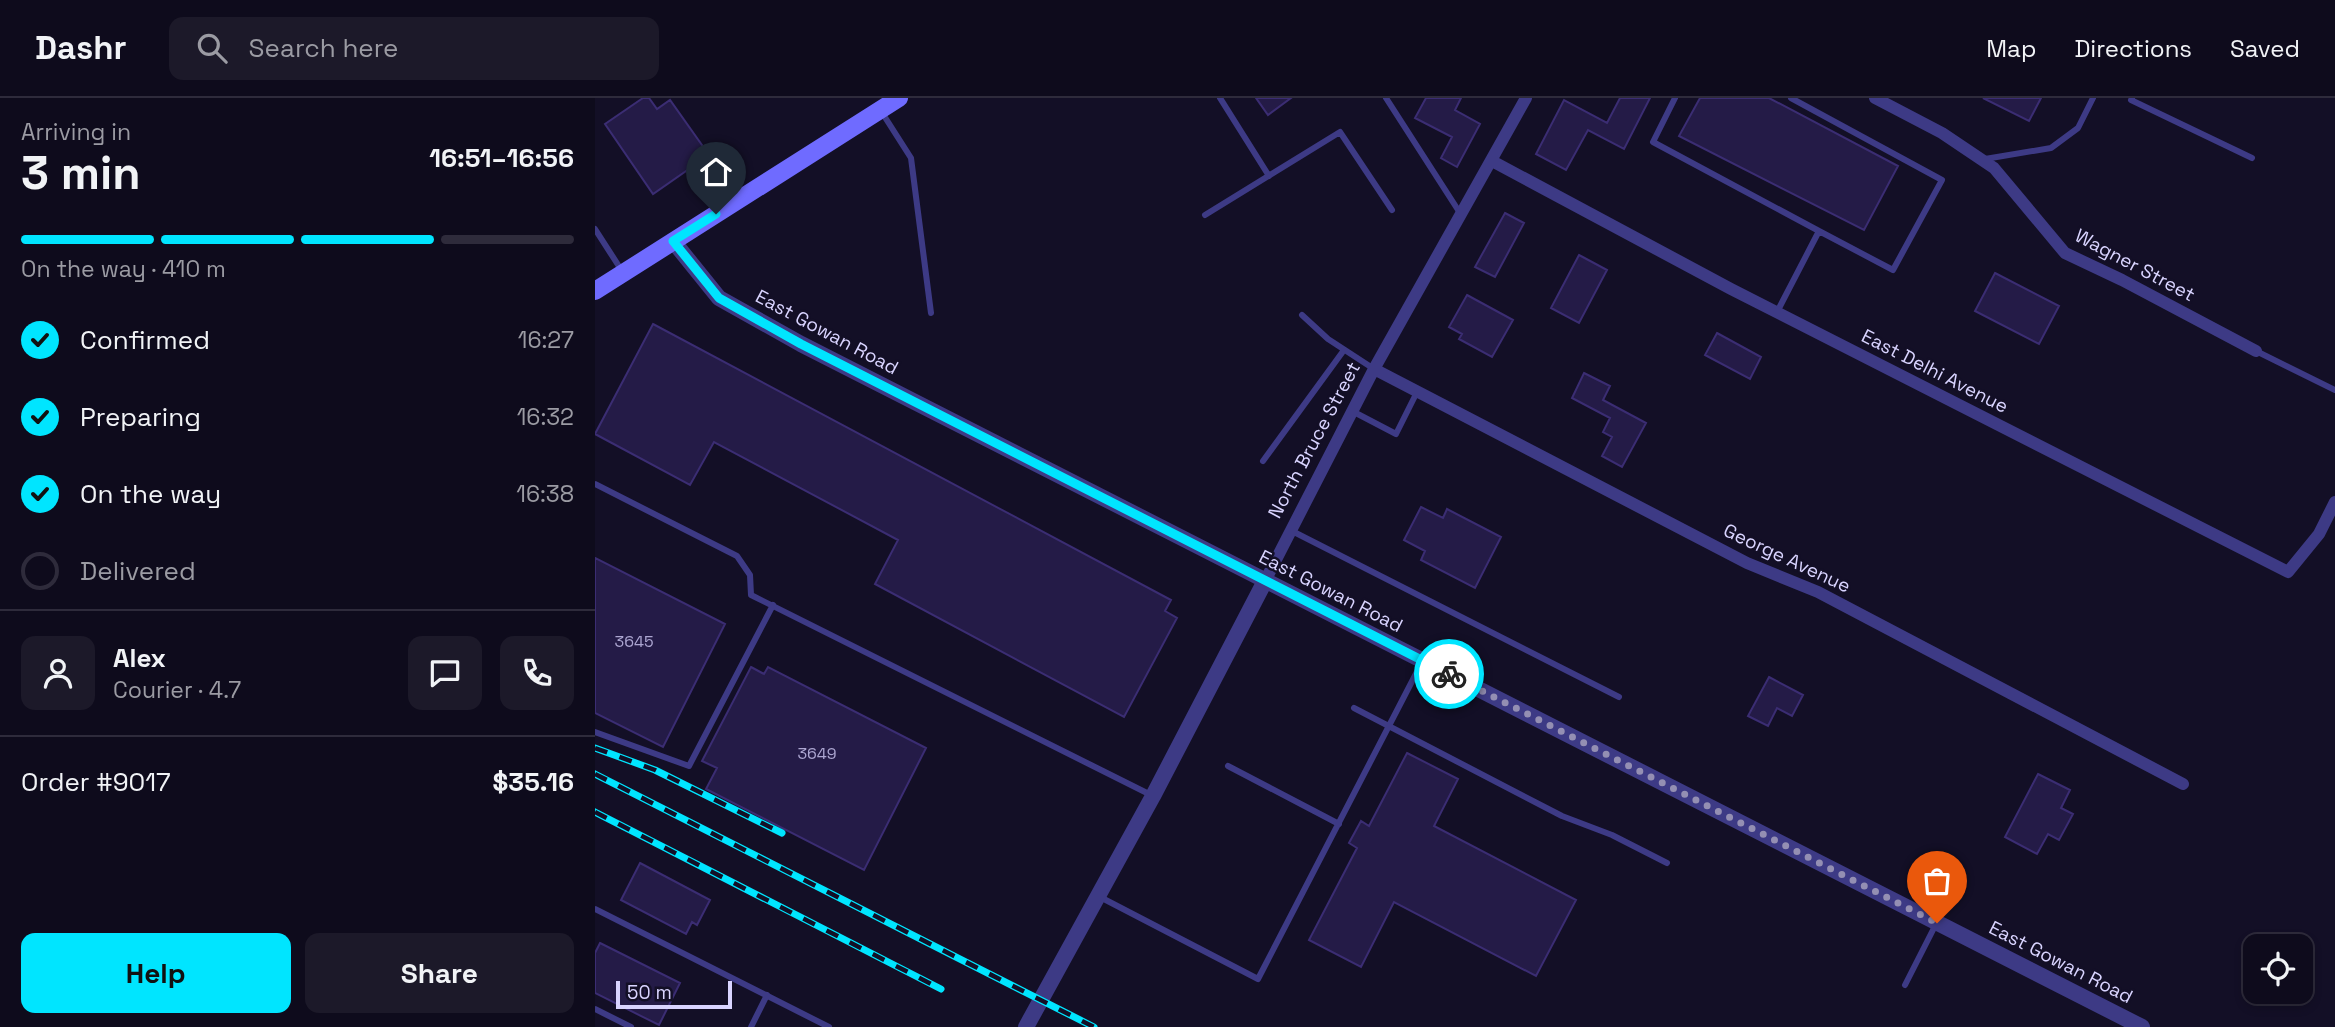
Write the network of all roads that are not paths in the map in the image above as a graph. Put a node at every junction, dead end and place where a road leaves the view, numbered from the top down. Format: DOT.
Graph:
graph roads {
  1 [pos="899,98"];
  2 [pos="1220,98"];
  3 [pos="1386,98"];
  4 [pos="1526,98"];
  5 [pos="1675,98"];
  6 [pos="1791,98"];
  7 [pos="1875,98"];
  8 [pos="2093,98"];
  9 [pos="2130,99"];
  10 [pos="880,110"];
  11 [pos="2252,158"];
  12 [pos="1981,159"];
  13 [pos="1492,161"];
  14 [pos="1269,176"];
  15 [pos="1392,210"];
  16 [pos="1205,215"];
  17 [pos="1462,215"];
  18 [pos="595,229"];
  19 [pos="1819,231"];
  20 [pos="673,241"];
  21 [pos="623,273"];
  22 [pos="595,291"];
  23 [pos="1777,312"];
  24 [pos="931,313"];
  25 [pos="1302,315"];
  26 [pos="1344,350"];
  27 [pos="2256,351"];
  28 [pos="1374,369"];
  29 [pos="2335,390"];
  30 [pos="1417,392"];
  31 [pos="1352,411"];
  32 [pos="1263,461"];
  33 [pos="596,483"];
  34 [pos="2335,502"];
  35 [pos="1290,530"];
  36 [pos="1265,581"];
  37 [pos="773,606"];
  38 [pos="1423,661"];
  39 [pos="1619,697"];
  40 [pos="1354,708"];
  41 [pos="1390,726"];
  42 [pos="595,732"];
  43 [pos="1228,766"];
  44 [pos="2183,784"];
  45 [pos="1153,796"];
  46 [pos="1339,824"];
  47 [pos="1667,863"];
  48 [pos="1098,896"];
  49 [pos="595,909"];
  50 [pos="1937,923"];
  51 [pos="1905,985"];
  52 [pos="767,995"];
  53 [pos="595,1009"];
  54 [pos="631,1027"];
  55 [pos="751,1027"];
  56 [pos="829,1027"];
  57 [pos="1027,1027"];
  58 [pos="2142,1027"];
  1 -- 10 [label="main road"];
  2 -- 14 [label="lane"];
  3 -- 17 [label="lane"];
  4 -- 13 [label="street, North Bruce Street"];
  5 -- 19 [label="lane"];
  6 -- 19 [label="lane"];
  7 -- 12 [label="street, Wagner Street"];
  8 -- 12 [label="lane"];
  9 -- 11 [label="lane"];
  10 -- 20 [label="main road"];
  10 -- 24 [label="lane"];
  12 -- 27 [label="street, Wagner Street"];
  13 -- 17 [label="street, North Bruce Street"];
  13 -- 23 [label="street, East Delhi Avenue"];
  14 -- 15 [label="lane"];
  14 -- 16 [label="lane"];
  17 -- 28 [label="street, North Bruce Street"];
  18 -- 21 [label="lane"];
  19 -- 23 [label="lane"];
  20 -- 21 [label="main road"];
  20 -- 36 [label="street, East Gowan Road"];
  21 -- 22 [label="main road"];
  23 -- 34 [label="street, East Delhi Avenue"];
  25 -- 26 [label="lane"];
  26 -- 28 [label="lane"];
  26 -- 32 [label="lane"];
  27 -- 29 [label="lane"];
  28 -- 30 [label="street, George Avenue"];
  28 -- 31 [label="street, North Bruce Street"];
  30 -- 31 [label="lane"];
  30 -- 44 [label="street, George Avenue"];
  31 -- 35 [label="street, North Bruce Street"];
  33 -- 37 [label="lane"];
  35 -- 36 [label="street, North Bruce Street"];
  35 -- 39 [label="lane"];
  36 -- 38 [label="street, East Gowan Road"];
  36 -- 45 [label="street, North Bruce Street"];
  37 -- 42 [label="lane"];
  37 -- 45 [label="lane"];
  38 -- 41 [label="lane"];
  38 -- 50 [label="street, East Gowan Road"];
  40 -- 41 [label="lane"];
  41 -- 46 [label="lane"];
  41 -- 47 [label="lane"];
  43 -- 46 [label="lane"];
  45 -- 48 [label="street, North Bruce Street"];
  46 -- 48 [label="lane"];
  48 -- 57 [label="street, North Bruce Street"];
  49 -- 52 [label="lane"];
  50 -- 51 [label="lane"];
  50 -- 58 [label="street, East Gowan Road"];
  52 -- 55 [label="lane"];
  52 -- 56 [label="lane"];
  53 -- 54 [label="lane"];
}
